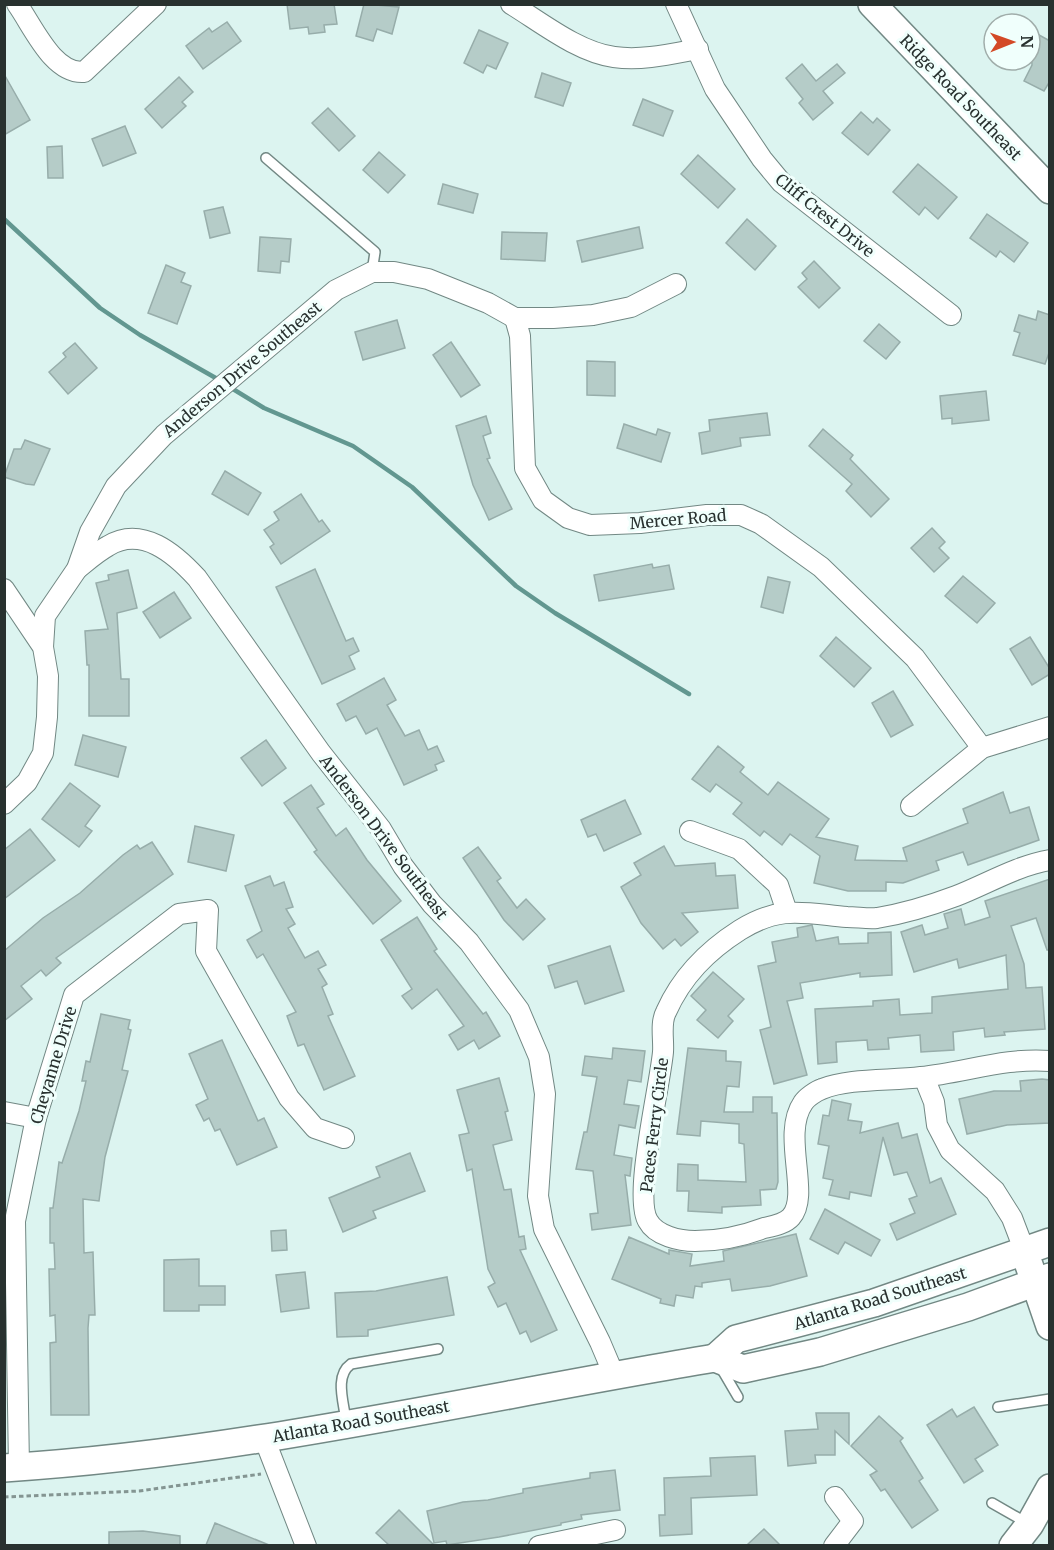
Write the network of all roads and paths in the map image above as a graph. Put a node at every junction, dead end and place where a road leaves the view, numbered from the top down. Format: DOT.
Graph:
graph roads {
  1 [pos="17,4"];
  2 [pos="156,4"];
  3 [pos="511,4"];
  4 [pos="676,4"];
  5 [pos="872,4"];
  6 [pos="698,49"];
  7 [pos="266,158"];
  8 [pos="1049,189"];
  9 [pos="372,272"];
  10 [pos="676,284"];
  11 [pos="951,315"];
  12 [pos="515,318"];
  13 [pos="77,569"];
  14 [pos="4,589"];
  15 [pos="43,647"];
  16 [pos="1050,727"];
  17 [pos="982,748"];
  18 [pos="4,804"];
  19 [pos="911,806"];
  20 [pos="690,831"];
  21 [pos="1050,860"];
  22 [pos="787,912"];
  23 [pos="1050,1061"];
  24 [pos="924,1077"];
  25 [pos="4,1112"];
  26 [pos="36,1118"];
  27 [pos="344,1138"];
  28 [pos="1037,1247"];
  29 [pos="1042,1279"];
  30 [pos="1050,1326"];
  31 [pos="438,1349"];
  32 [pos="715,1358"];
  33 [pos="614,1375"];
  34 [pos="738,1397"];
  35 [pos="1050,1399"];
  36 [pos="998,1407"];
  37 [pos="347,1423"];
  38 [pos="264,1438"];
  39 [pos="12,1468"];
  40 [pos="276,1469"];
  41 [pos="1050,1488"];
  42 [pos="4,1497"];
  43 [pos="835,1497"];
  44 [pos="992,1503"];
  45 [pos="1030,1524"];
  46 [pos="615,1530"];
  47 [pos="306,1545"];
  48 [pos="539,1545"];
  49 [pos="834,1545"];
  50 [pos="1013,1545"];
  1 -- 2 [label="street"];
  3 -- 6 [label="street"];
  4 -- 6 [label="street, Cliff Crest Drive"];
  5 -- 8 [label="main road, Ridge Road Southeast"];
  6 -- 11 [label="street, Cliff Crest Drive"];
  7 -- 9 [label="lane"];
  9 -- 12 [label="street, Anderson Drive Southeast"];
  9 -- 13 [label="street, Anderson Drive Southeast"];
  10 -- 12 [label="street"];
  12 -- 17 [label="street, Mercer Road"];
  13 -- 15 [label="street, Anderson Drive Southeast"];
  13 -- 33 [label="street, Anderson Drive Southeast"];
  14 -- 15 [label="street"];
  15 -- 18 [label="street, Anderson Drive Southeast"];
  16 -- 17 [label="street"];
  17 -- 19 [label="street"];
  20 -- 22 [label="street"];
  21 -- 22 [label="street, Paces Ferry Circle"];
  22 -- 24 [label="street, Paces Ferry Circle"];
  23 -- 24 [label="street, Paces Ferry Circle"];
  24 -- 28 [label="street"];
  25 -- 26 [label="street"];
  26 -- 27 [label="street, Cheyanne Drive"];
  26 -- 39 [label="street, Cheyanne Drive"];
  28 -- 29 [label="main road"];
  28 -- 32 [label="main road, Atlanta Road Southeast"];
  29 -- 30 [label="main road"];
  29 -- 32 [label="main road, Atlanta Road Southeast"];
  31 -- 37 [label="lane"];
  32 -- 33 [label="main road, Atlanta Road Southeast"];
  32 -- 34 [label="lane"];
  33 -- 37 [label="main road, Atlanta Road Southeast"];
  35 -- 36 [label="lane"];
  37 -- 38 [label="main road, Atlanta Road Southeast"];
  38 -- 39 [label="main road, Atlanta Road Southeast"];
  38 -- 40 [label="street"];
  40 -- 42 [label="path"];
  40 -- 47 [label="street"];
  41 -- 45 [label="main road"];
  43 -- 49 [label="street"];
  44 -- 45 [label="lane"];
  45 -- 50 [label="main road"];
  46 -- 48 [label="street"];
}
